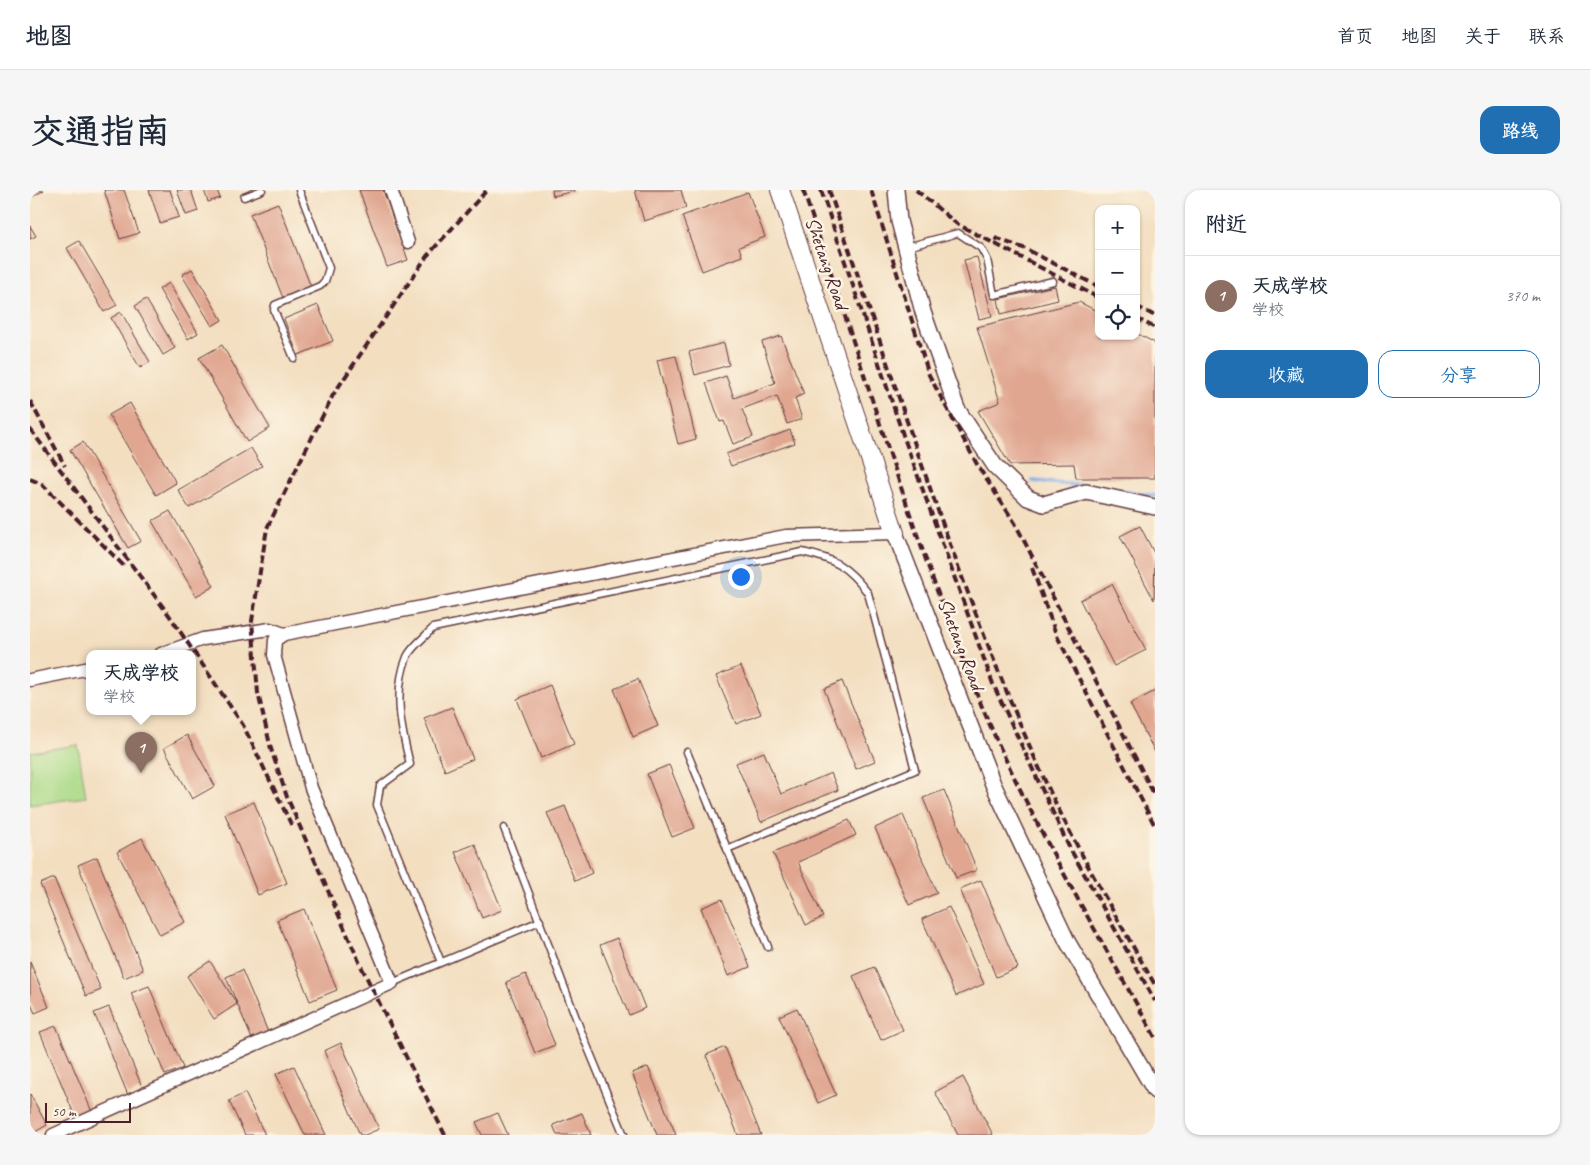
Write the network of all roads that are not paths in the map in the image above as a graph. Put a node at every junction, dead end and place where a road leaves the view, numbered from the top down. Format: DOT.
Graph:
graph roads {
  1 [pos="262,190"];
  2 [pos="299,190"];
  3 [pos="391,190"];
  4 [pos="780,190"];
  5 [pos="896,190"];
  6 [pos="244,197"];
  7 [pos="408,242"];
  8 [pos="906,248"];
  9 [pos="1053,281"];
  10 [pos="294,358"];
  11 [pos="1155,507"];
  12 [pos="896,533"];
  13 [pos="284,634"];
  14 [pos="172,650"];
  15 [pos="86,669"];
  16 [pos="30,680"];
  17 [pos="687,752"];
  18 [pos="504,828"];
  19 [pos="727,849"];
  20 [pos="540,920"];
  21 [pos="768,947"];
  22 [pos="441,962"];
  23 [pos="392,983"];
  24 [pos="1155,1091"];
  25 [pos="53,1135"];
  26 [pos="624,1135"];
  1 -- 6 [label="lane"];
  2 -- 10 [label="lane"];
  3 -- 7 [label="street"];
  4 -- 12 [label="main road, Shetang Road"];
  5 -- 8 [label="street"];
  8 -- 9 [label="lane"];
  8 -- 11 [label="street"];
  12 -- 13 [label="street"];
  12 -- 24 [label="street, Shetang Road"];
  13 -- 14 [label="street"];
  13 -- 23 [label="street"];
  15 -- 16 [label="street"];
  17 -- 19 [label="lane"];
  18 -- 20 [label="lane"];
  19 -- 21 [label="lane"];
  19 -- 22 [label="lane"];
  20 -- 22 [label="lane"];
  20 -- 26 [label="lane"];
  22 -- 23 [label="lane"];
  23 -- 25 [label="street"];
}
